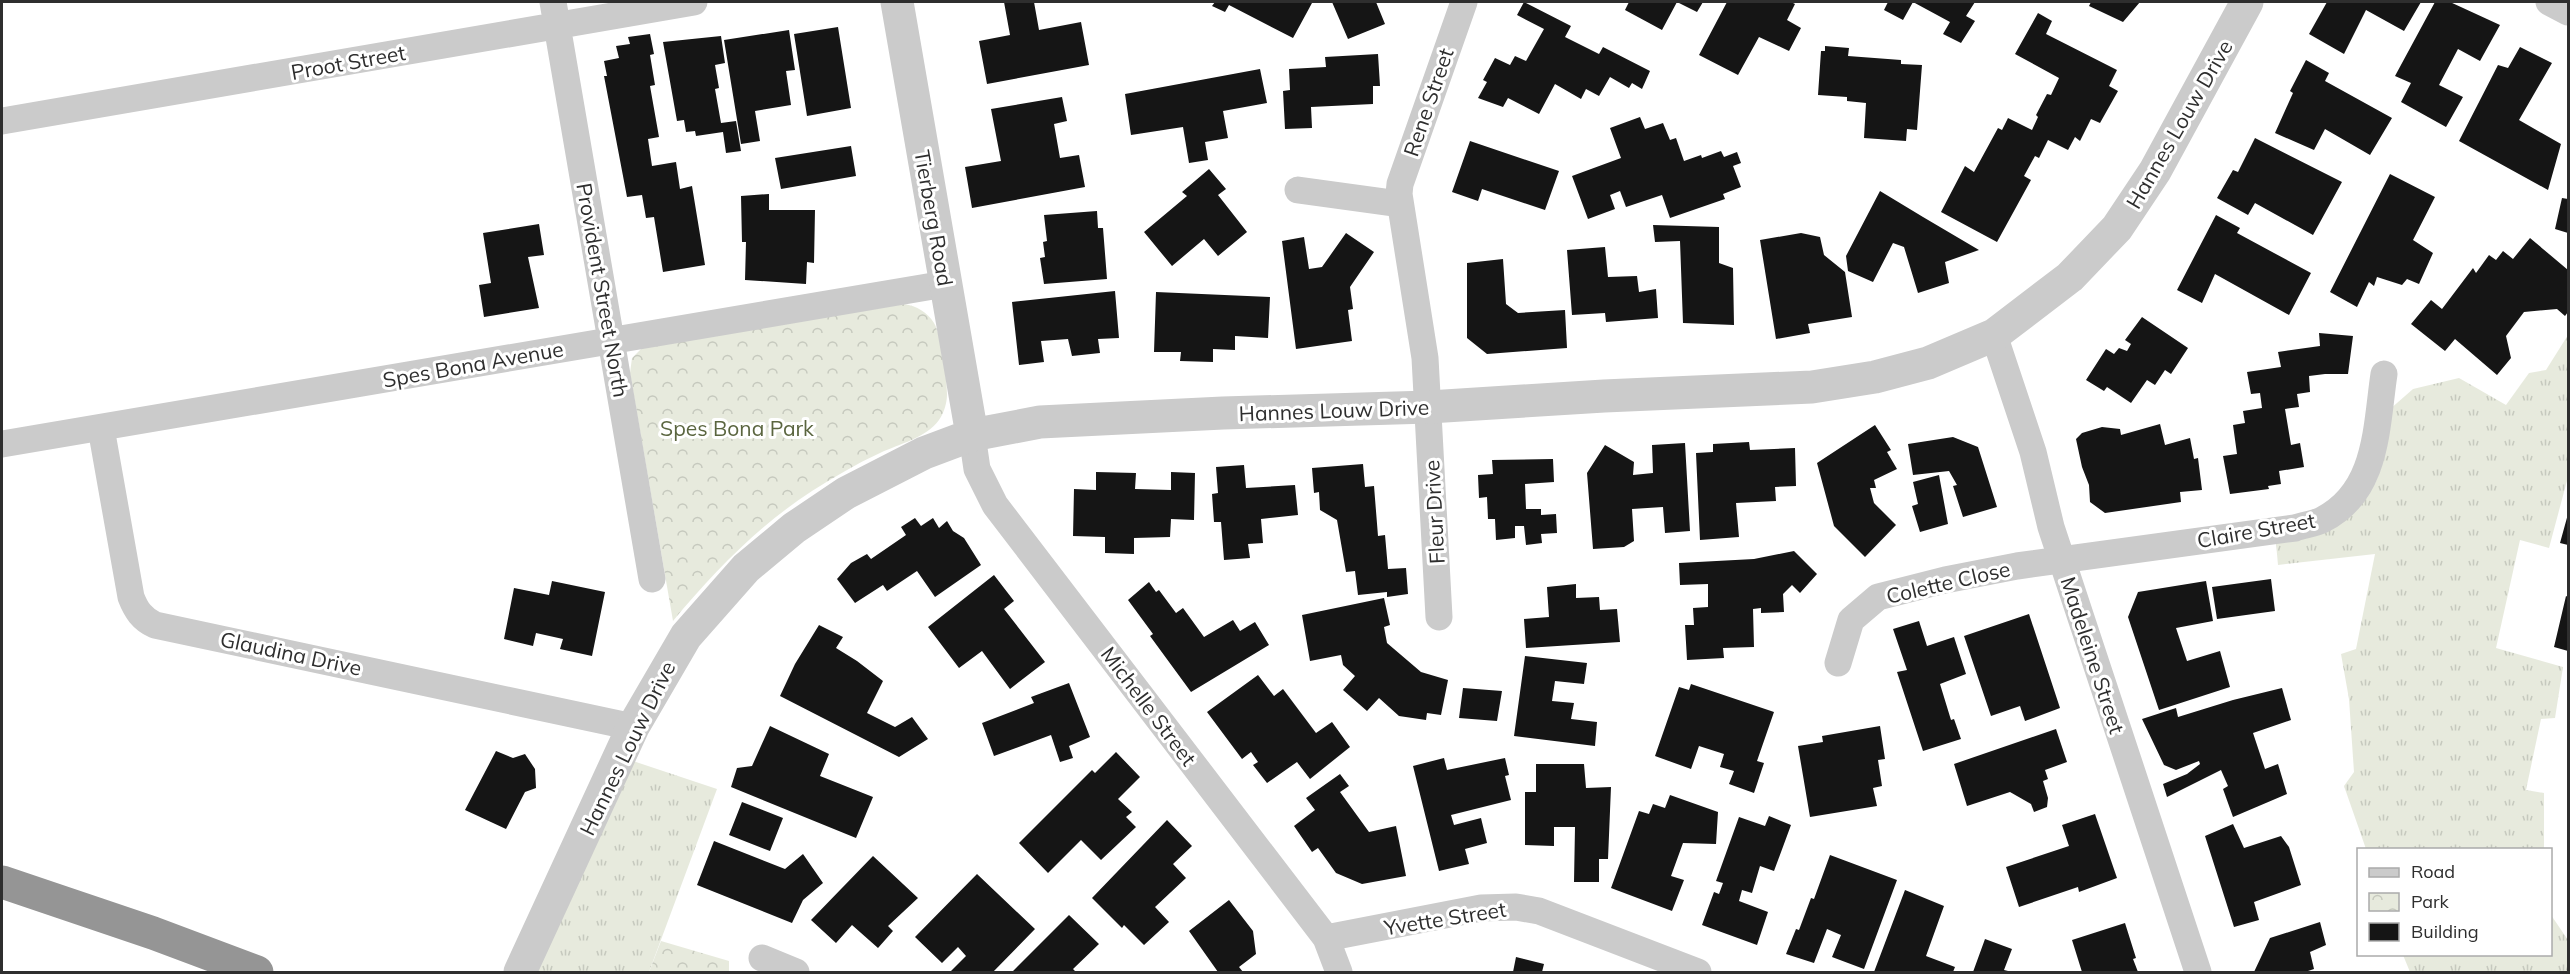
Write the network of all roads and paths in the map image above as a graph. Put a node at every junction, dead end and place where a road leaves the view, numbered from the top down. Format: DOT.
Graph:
graph roads {
  1 [pos="694,2"];
  2 [pos="897,2"];
  3 [pos="1464,2"];
  4 [pos="2247,2"];
  5 [pos="2549,2"];
  6 [pos="2568,12"];
  7 [pos="555,14"];
  8 [pos="2,121"];
  9 [pos="1298,190"];
  10 [pos="1400,204"];
  11 [pos="945,284"];
  12 [pos="1994,335"];
  13 [pos="612,340"];
  14 [pos="2384,374"];
  15 [pos="1429,407"];
  16 [pos="101,428"];
  17 [pos="972,435"];
  18 [pos="2,444"];
  19 [pos="2061,559"];
  20 [pos="652,579"];
  21 [pos="1439,617"];
  22 [pos="1838,663"];
  23 [pos="633,726"];
  24 [pos="2,882"];
  25 [pos="1326,938"];
  26 [pos="762,958"];
  27 [pos="256,972"];
  28 [pos="520,972"];
  29 [pos="796,972"];
  30 [pos="1339,972"];
  31 [pos="1698,972"];
  32 [pos="2198,972"];
  1 -- 7 [label="street, Proot Street"];
  2 -- 11 [label="street, Tierberg Road"];
  3 -- 10 [label="street, Rene Street"];
  4 -- 12 [label="street, Hannes Louw Drive"];
  5 -- 6 [label="street"];
  7 -- 8 [label="street, Proot Street"];
  7 -- 13 [label="street, Provident Street North"];
  9 -- 10 [label="street"];
  10 -- 15 [label="street, Rene Street"];
  11 -- 13 [label="street, Spes Bona Avenue"];
  11 -- 17 [label="street, Tierberg Road"];
  12 -- 15 [label="street, Hannes Louw Drive"];
  12 -- 19 [label="street, Madeleine Street"];
  13 -- 16 [label="street, Spes Bona Avenue"];
  13 -- 20 [label="street, Provident Street North"];
  14 -- 19 [label="street, Claire Street"];
  15 -- 17 [label="street, Hannes Louw Drive"];
  15 -- 21 [label="street, Fleur Drive"];
  16 -- 18 [label="street, Spes Bona Avenue"];
  16 -- 23 [label="street, Glaudina Drive"];
  17 -- 23 [label="street, Hannes Louw Drive"];
  17 -- 25 [label="street, Michelle Street"];
  19 -- 22 [label="street, Colette Close"];
  19 -- 32 [label="street, Madeleine Street"];
  23 -- 28 [label="street, Hannes Louw Drive"];
  24 -- 27 [label="highway"];
  25 -- 30 [label="street, Michelle Street"];
  25 -- 31 [label="street, Yvette Street"];
  26 -- 29 [label="street"];
}
